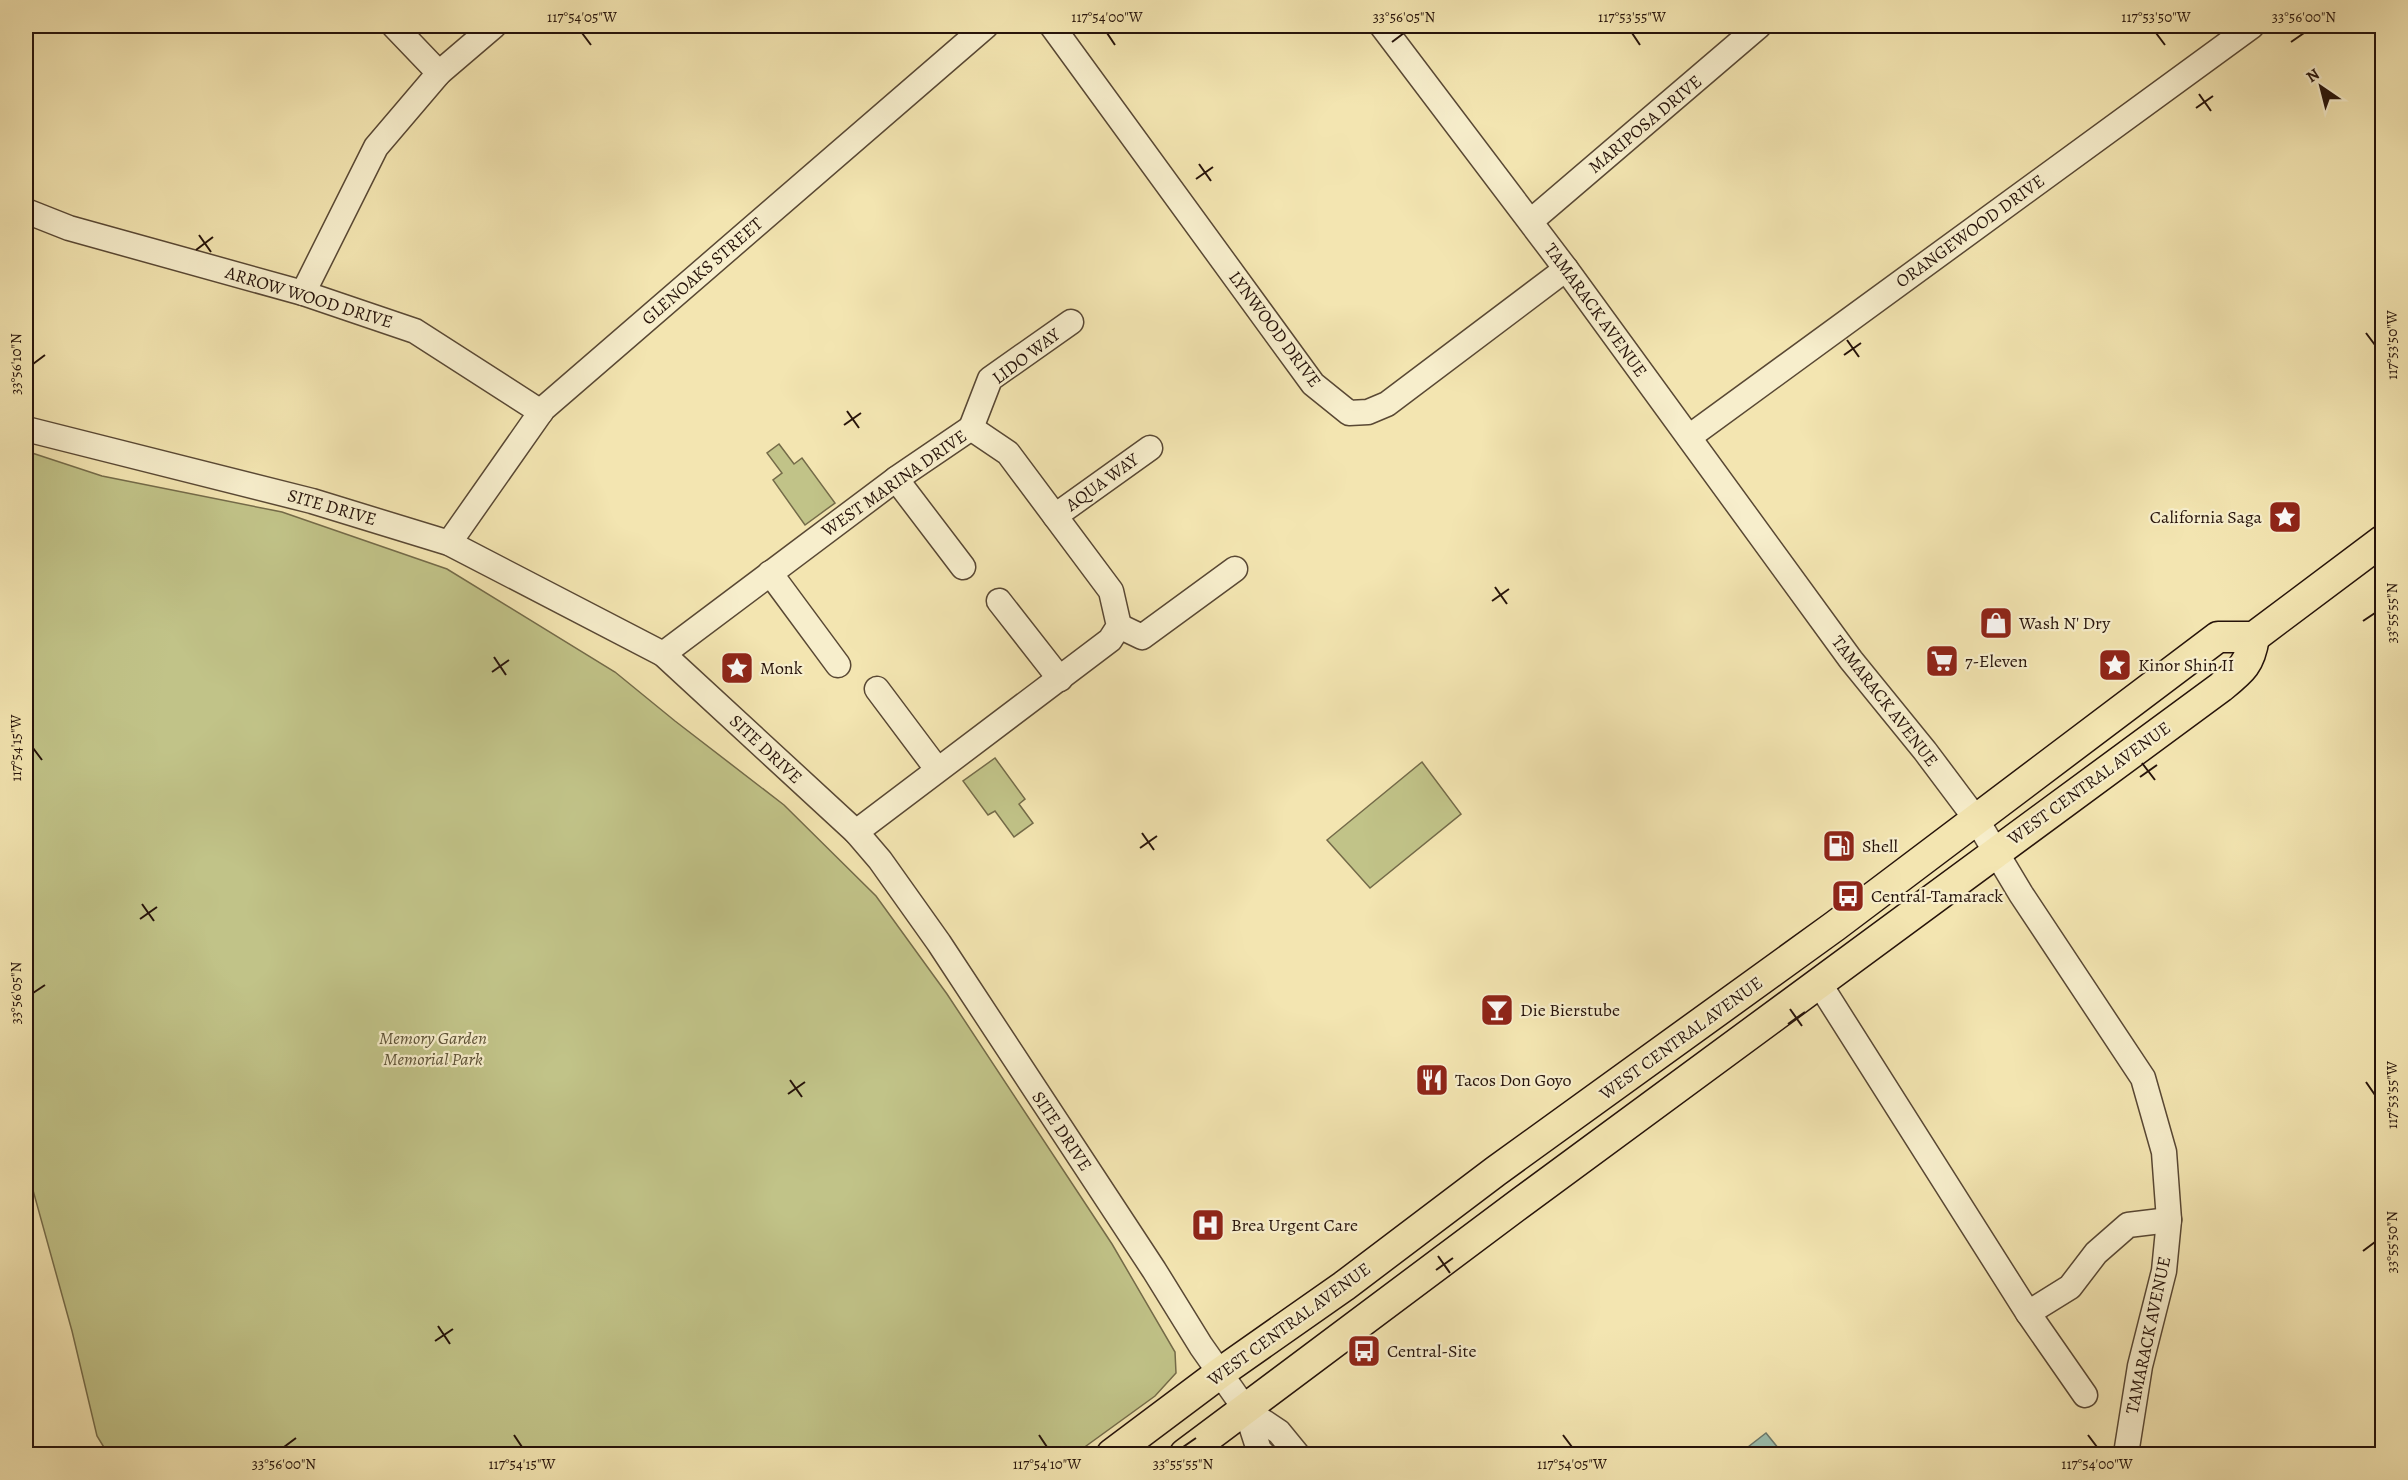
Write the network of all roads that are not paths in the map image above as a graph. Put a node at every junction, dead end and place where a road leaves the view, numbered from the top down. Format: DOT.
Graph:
graph roads {
  1 [pos="394,26"];
  2 [pos="494,26"];
  3 [pos="986,26"];
  4 [pos="1052,26"];
  5 [pos="1382,26"];
  6 [pos="1760,26"];
  7 [pos="2252,26"];
  8 [pos="439,73"];
  9 [pos="26,211"];
  10 [pos="1531,221"];
  11 [pos="1566,269"];
  12 [pos="303,293"];
  13 [pos="1071,322"];
  14 [pos="541,412"];
  15 [pos="971,428"];
  16 [pos="26,429"];
  17 [pos="1689,437"];
  18 [pos="1150,448"];
  19 [pos="897,479"];
  20 [pos="1055,516"];
  21 [pos="2382,541"];
  22 [pos="449,543"];
  23 [pos="963,567"];
  24 [pos="1235,569"];
  25 [pos="770,573"];
  26 [pos="999,601"];
  27 [pos="1119,626"];
  28 [pos="2254,636"];
  29 [pos="663,654"];
  30 [pos="838,665"];
  31 [pos="1060,679"];
  32 [pos="877,689"];
  33 [pos="937,770"];
  34 [pos="1976,819"];
  35 [pos="856,832"];
  36 [pos="1997,851"];
  37 [pos="1818,982"];
  38 [pos="2169,1220"];
  39 [pos="2028,1313"];
  40 [pos="1220,1373"];
  41 [pos="2085,1395"];
  42 [pos="1246,1410"];
  43 [pos="1112,1455"];
  44 [pos="1185,1455"];
  45 [pos="1263,1455"];
  46 [pos="1297,1455"];
  47 [pos="2126,1455"];
  1 -- 8 [label="street"];
  2 -- 8 [label="street"];
  3 -- 14 [label="street, GLENOAKS STREET"];
  4 -- 11 [label="street, LYNWOOD DRIVE"];
  5 -- 10 [label="street, TAMARACK AVENUE"];
  6 -- 10 [label="street, MARIPOSA DRIVE"];
  7 -- 17 [label="street, ORANGEWOOD DRIVE"];
  8 -- 12 [label="street"];
  9 -- 12 [label="street, ARROW WOOD DRIVE"];
  10 -- 11 [label="street, TAMARACK AVENUE"];
  11 -- 17 [label="street, TAMARACK AVENUE"];
  12 -- 14 [label="street, ARROW WOOD DRIVE"];
  13 -- 15 [label="street, LIDO WAY"];
  14 -- 22 [label="street, GLENOAKS STREET"];
  15 -- 19 [label="street, WEST MARINA DRIVE"];
  15 -- 20 [label="street, WEST MARINA DRIVE"];
  16 -- 22 [label="street, SITE DRIVE"];
  17 -- 34 [label="street, TAMARACK AVENUE"];
  18 -- 20 [label="street, AQUA WAY"];
  19 -- 23 [label="street"];
  19 -- 25 [label="street, WEST MARINA DRIVE"];
  20 -- 27 [label="street, WEST MARINA DRIVE"];
  21 -- 28 [label="main road"];
  22 -- 29 [label="street, SITE DRIVE"];
  24 -- 27 [label="street"];
  25 -- 29 [label="street, WEST MARINA DRIVE"];
  25 -- 30 [label="street"];
  26 -- 31 [label="street"];
  27 -- 31 [label="street"];
  28 -- 34 [label="main road, WEST CENTRAL AVENUE"];
  28 -- 36 [label="main road, WEST CENTRAL AVENUE"];
  29 -- 35 [label="street, SITE DRIVE"];
  31 -- 33 [label="street"];
  32 -- 33 [label="street"];
  33 -- 35 [label="street"];
  34 -- 36 [label="street, TAMARACK AVENUE"];
  34 -- 40 [label="main road, WEST CENTRAL AVENUE"];
  35 -- 40 [label="street, SITE DRIVE"];
  36 -- 37 [label="main road, WEST CENTRAL AVENUE"];
  36 -- 38 [label="street, TAMARACK AVENUE"];
  37 -- 39 [label="street"];
  37 -- 42 [label="main road, WEST CENTRAL AVENUE"];
  38 -- 39 [label="street"];
  38 -- 47 [label="street, TAMARACK AVENUE"];
  39 -- 41 [label="street"];
  40 -- 42 [label="street, SITE DRIVE"];
  40 -- 43 [label="main road, WEST CENTRAL AVENUE"];
  42 -- 44 [label="main road, WEST CENTRAL AVENUE"];
  42 -- 45 [label="street, SITE DRIVE"];
  42 -- 46 [label="street, SITE DRIVE"];
}
